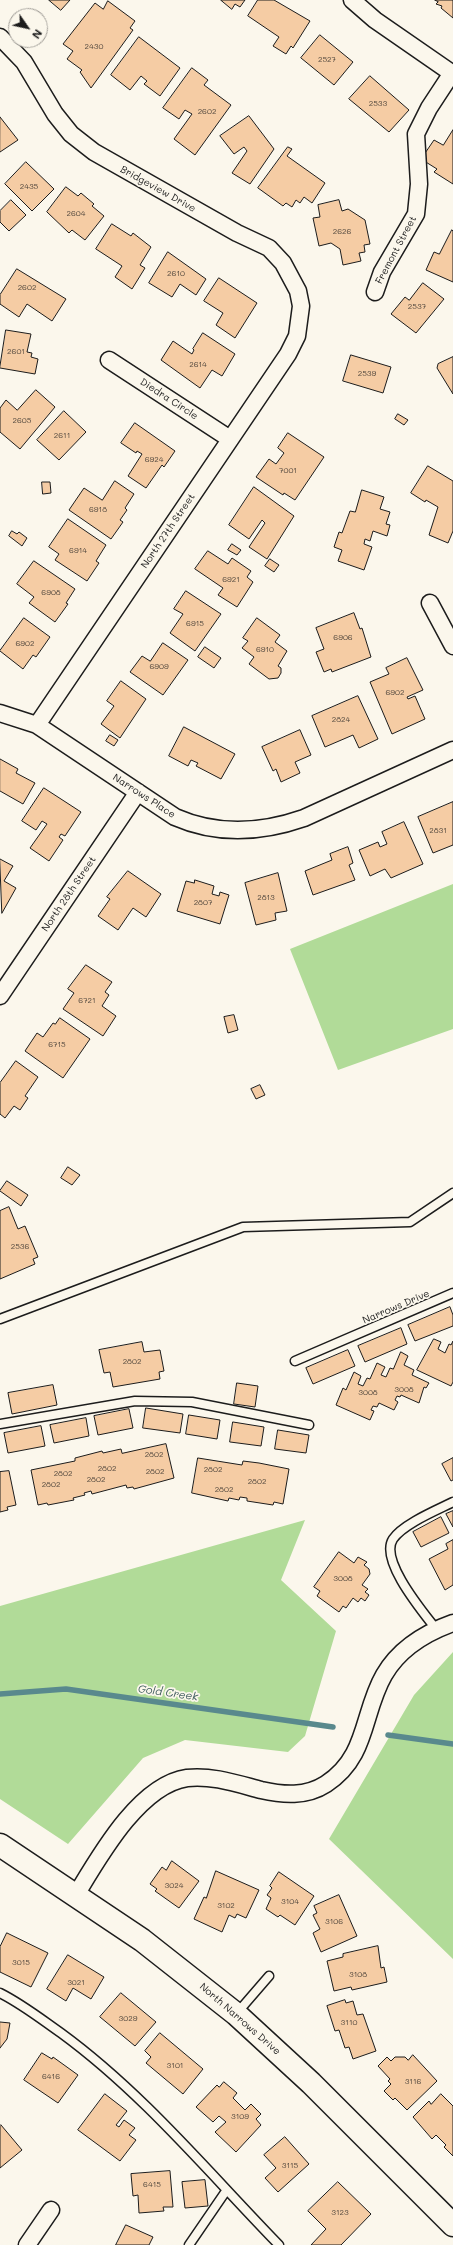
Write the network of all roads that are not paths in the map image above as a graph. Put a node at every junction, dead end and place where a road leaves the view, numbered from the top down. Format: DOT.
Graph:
graph roads {
  1 [pos="352,0"];
  2 [pos="0,37"];
  3 [pos="453,74"];
  4 [pos="375,292"];
  5 [pos="297,336"];
  6 [pos="109,360"];
  7 [pos="230,439"];
  8 [pos="430,603"];
  9 [pos="453,646"];
  10 [pos="0,713"];
  11 [pos="37,725"];
  12 [pos="453,750"];
  13 [pos="138,792"];
  14 [pos="0,996"];
  15 [pos="453,1193"];
  16 [pos="453,1293"];
  17 [pos="0,1319"];
  18 [pos="295,1361"];
  19 [pos="0,1424"];
  20 [pos="309,1425"];
  21 [pos="453,1502"];
  22 [pos="453,1623"];
  23 [pos="436,1629"];
  24 [pos="0,1845"];
  25 [pos="76,1895"];
  26 [pos="269,1976"];
  27 [pos="0,1993"];
  28 [pos="236,2014"];
  29 [pos="226,2191"];
  30 [pos="51,2210"];
  31 [pos="453,2225"];
  32 [pos="27,2245"];
  33 [pos="189,2245"];
  34 [pos="279,2245"];
  1 -- 3 [label="street, Fremont Street"];
  2 -- 5 [label="street, Bridgeview Drive"];
  3 -- 4 [label="street, Fremont Street"];
  5 -- 7 [label="street, North 27th Street"];
  6 -- 7 [label="street, Diedra Circle"];
  7 -- 11 [label="street, North 27th Street"];
  8 -- 9 [label="street"];
  10 -- 11 [label="street, Narrows Place"];
  11 -- 13 [label="street, Narrows Place"];
  12 -- 13 [label="street, Narrows Place"];
  13 -- 14 [label="street, North 28th Street"];
  15 -- 17 [label="lane"];
  16 -- 18 [label="lane, Narrows Drive"];
  19 -- 20 [label="lane"];
  21 -- 23 [label="lane"];
  22 -- 23 [label="street"];
  23 -- 25 [label="street"];
  24 -- 25 [label="street, North Narrows Drive"];
  25 -- 28 [label="street, North Narrows Drive"];
  26 -- 28 [label="lane"];
  27 -- 29 [label="lane"];
  28 -- 31 [label="street, North Narrows Drive"];
  29 -- 33 [label="lane"];
  29 -- 34 [label="lane"];
  30 -- 32 [label="street"];
}
